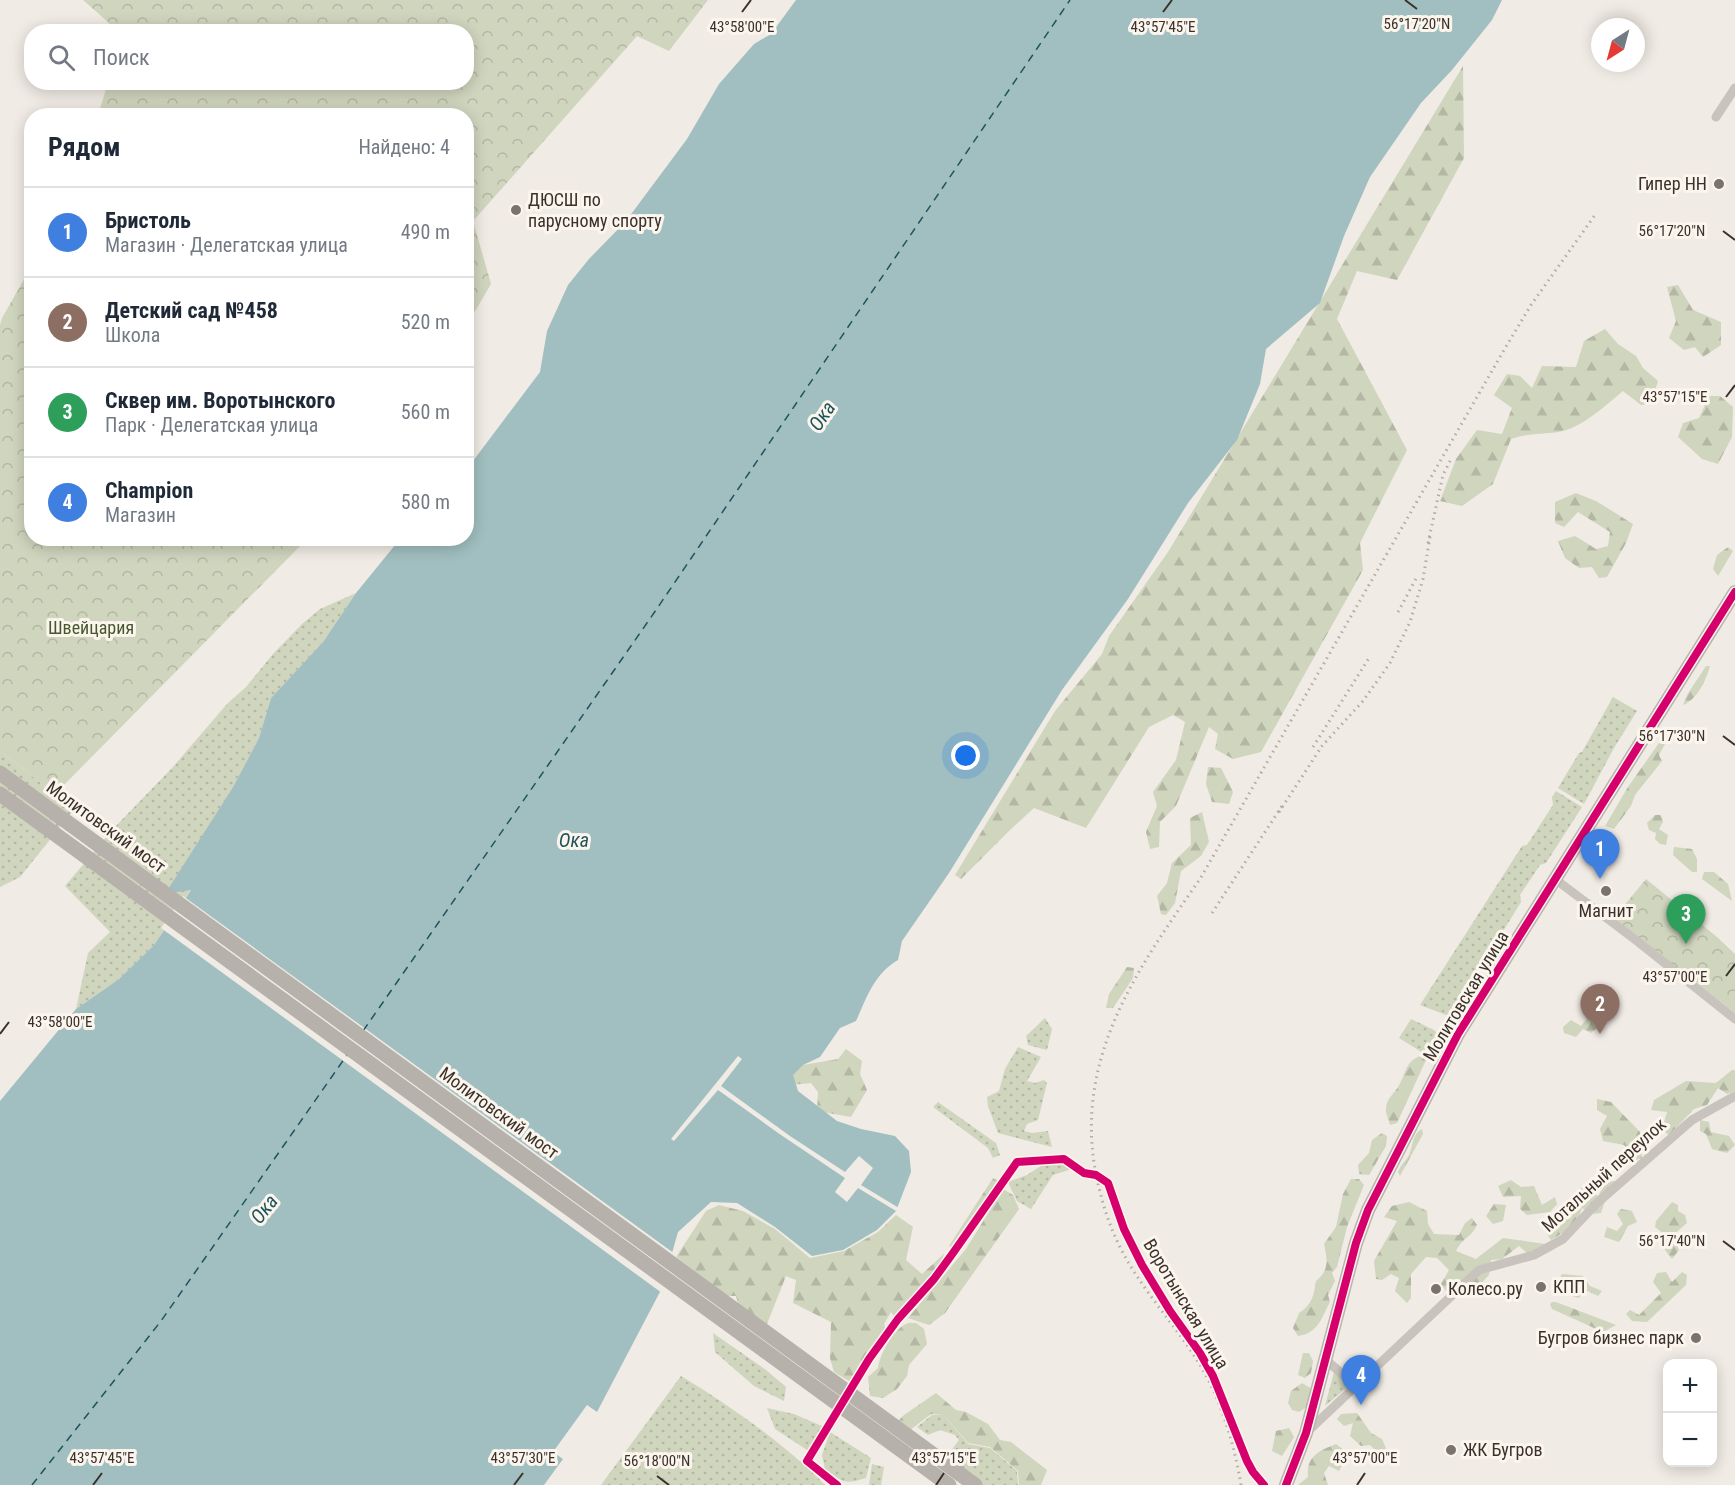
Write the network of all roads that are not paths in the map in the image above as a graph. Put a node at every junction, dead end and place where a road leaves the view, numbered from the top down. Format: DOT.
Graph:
graph roads {
  1 [pos="1735,88"];
  2 [pos="1716,117"];
  3 [pos="1735,592"];
  4 [pos="0,772"];
  5 [pos="0,794"];
  6 [pos="1555,879"];
  7 [pos="1735,1019"];
  8 [pos="1735,1096"];
  9 [pos="1326,1360"];
  10 [pos="1356,1386"];
  11 [pos="1306,1433"];
  12 [pos="837,1485"];
  13 [pos="949,1485"];
  14 [pos="975,1485"];
  15 [pos="1264,1485"];
  16 [pos="1286,1485"];
  1 -- 2 [label="street"];
  3 -- 6 [label="street, Молитовская улица"];
  4 -- 14 [label="main road, Молитовский мост, bridge"];
  5 -- 13 [label="main road, Молитовский мост, bridge"];
  6 -- 7 [label="street"];
  6 -- 9 [label="street, Молитовская улица"];
  8 -- 10 [label="street, Мотальный переулок"];
  9 -- 10 [label="street"];
  9 -- 11 [label="street, Молитовская улица"];
  10 -- 11 [label="street, Мотальный переулок"];
  11 -- 16 [label="street, Молитовская улица"];
  12 -- 15 [label="street, Воротынская улица"];
}
